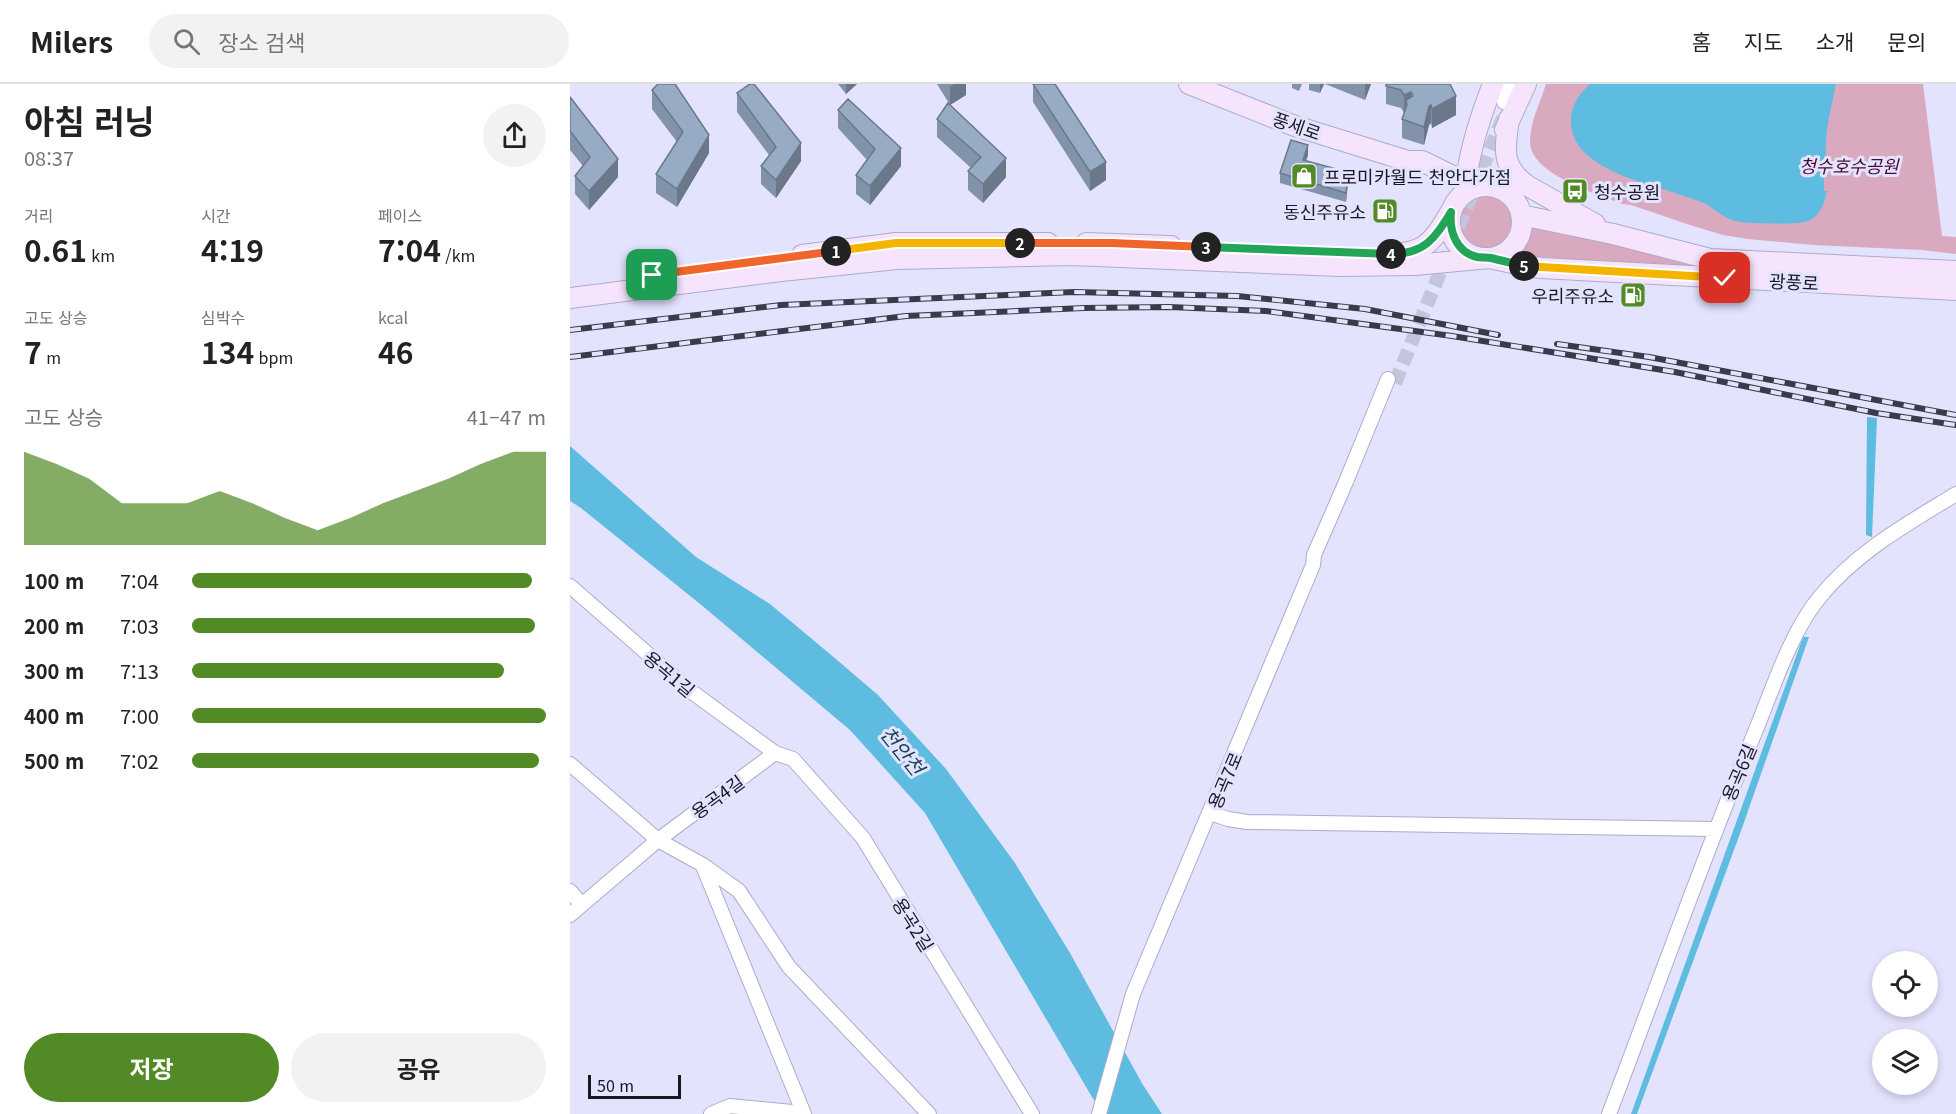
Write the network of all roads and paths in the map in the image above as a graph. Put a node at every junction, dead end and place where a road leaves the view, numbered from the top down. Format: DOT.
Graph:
graph roads {
  1 [pos="1189,84"];
  2 [pos="1493,84"];
  3 [pos="1510,84"];
  4 [pos="1517,84"];
  5 [pos="1526,84"];
  6 [pos="1502,108"];
  7 [pos="1473,148"];
  8 [pos="1408,161"];
  9 [pos="1436,167"];
  10 [pos="1468,188"];
  11 [pos="1508,194"];
  12 [pos="1451,212"];
  13 [pos="1521,215"];
  14 [pos="1613,234"];
  15 [pos="1489,258"];
  16 [pos="1415,265"];
  17 [pos="1541,268"];
  18 [pos="1956,271"];
  19 [pos="570,285"];
  20 [pos="1956,290"];
  21 [pos="570,298"];
  22 [pos="1392,381"];
  23 [pos="1956,494"];
  24 [pos="570,586"];
  25 [pos="776,753"];
  26 [pos="570,764"];
  27 [pos="1210,813"];
  28 [pos="1716,830"];
  29 [pos="658,840"];
  30 [pos="703,864"];
  31 [pos="570,891"];
  32 [pos="582,905"];
  33 [pos="570,915"];
  34 [pos="804,1113"];
  35 [pos="711,1114"];
  36 [pos="929,1114"];
  37 [pos="1032,1114"];
  38 [pos="1098,1114"];
  39 [pos="1609,1114"];
  1 -- 8 [label="street, 풍세로"];
  2 -- 6 [label="street"];
  3 -- 6 [label="street"];
  4 -- 6 [label="street"];
  5 -- 6 [label="street"];
  6 -- 7 [label="street"];
  6 -- 11 [label="street"];
  6 -- 14 [label="street"];
  7 -- 9 [label="street"];
  7 -- 10 [label="street"];
  8 -- 9 [label="street, 풍세로"];
  8 -- 12 [label="street, 풍세로"];
  9 -- 10 [label="street, 풍세로"];
  10 -- 11 [label="street"];
  10 -- 12 [label="street"];
  11 -- 13 [label="street"];
  12 -- 15 [label="street"];
  12 -- 19 [label="street"];
  13 -- 14 [label="street, 광풍로"];
  13 -- 15 [label="street"];
  14 -- 18 [label="street, 광풍로"];
  15 -- 16 [label="street"];
  15 -- 17 [label="street, 광풍로"];
  16 -- 17 [label="street"];
  16 -- 21 [label="street"];
  17 -- 20 [label="street, 광풍로"];
  22 -- 27 [label="street, 용곡7로"];
  23 -- 28 [label="street, 용곡6길"];
  24 -- 25 [label="street, 용곡1길"];
  25 -- 29 [label="street, 용곡4길"];
  25 -- 37 [label="street, 용곡2길"];
  26 -- 29 [label="street"];
  27 -- 28 [label="street"];
  27 -- 38 [label="street, 용곡7로"];
  28 -- 39 [label="street, 용곡6길"];
  29 -- 30 [label="street"];
  29 -- 32 [label="street, 용곡4길"];
  30 -- 34 [label="street"];
  30 -- 36 [label="street"];
  31 -- 32 [label="street"];
  32 -- 33 [label="street, 용곡4길"];
  34 -- 35 [label="street"];
}
